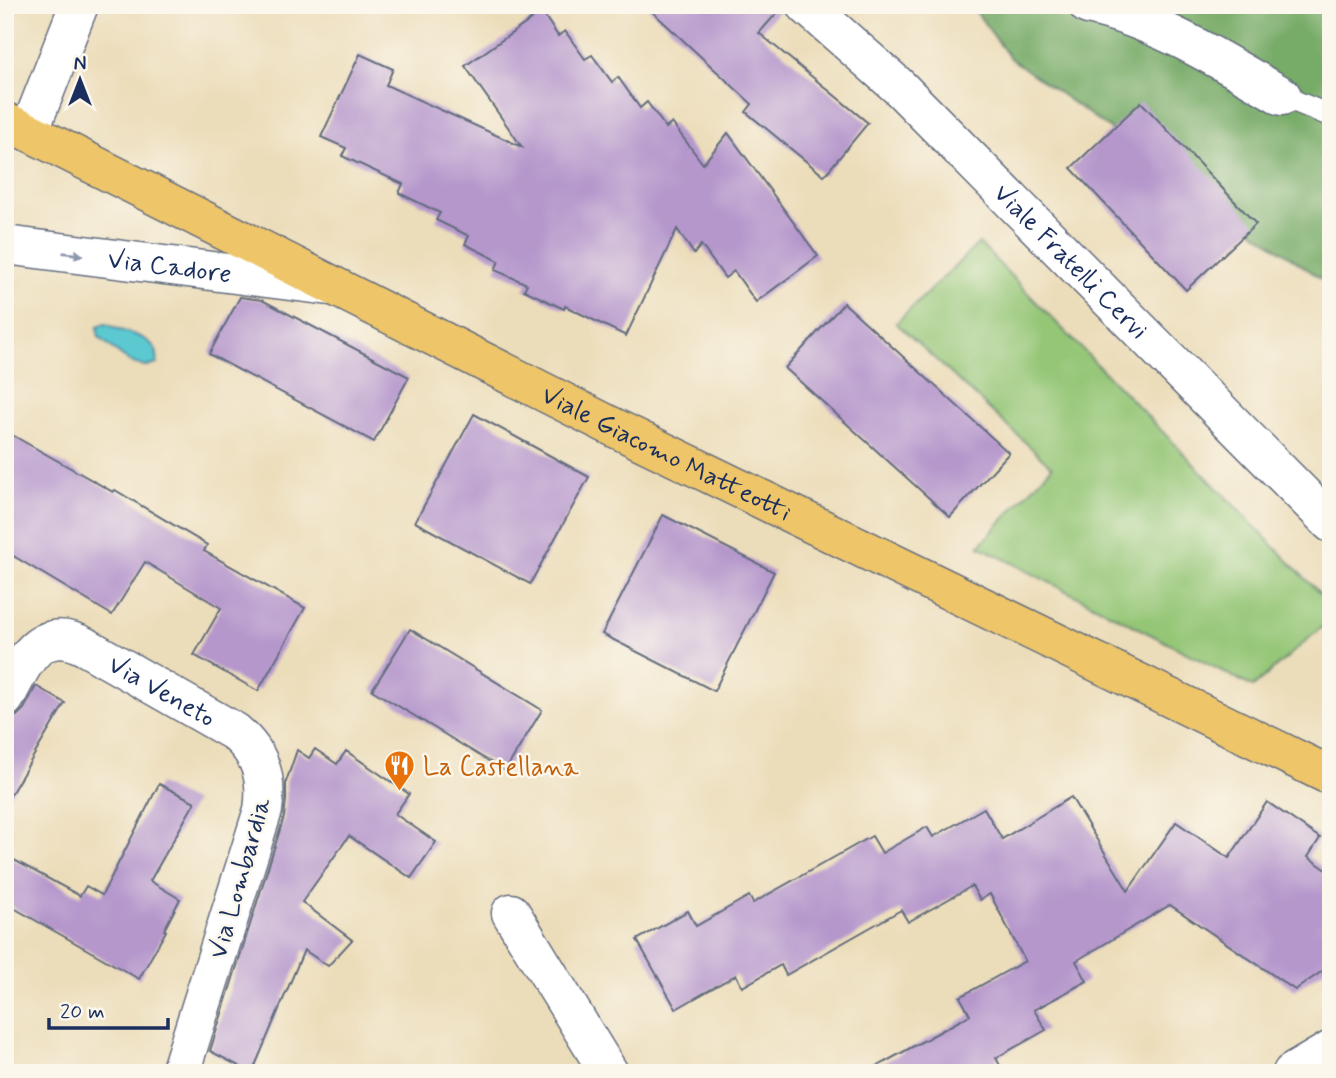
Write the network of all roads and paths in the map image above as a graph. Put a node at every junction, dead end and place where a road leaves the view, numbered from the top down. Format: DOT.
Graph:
graph roads {
  1 [pos="79,5"];
  2 [pos="806,5"];
  3 [pos="1088,5"];
  4 [pos="1282,96"];
  5 [pos="1331,116"];
  6 [pos="17,127"];
  7 [pos="5,245"];
  8 [pos="335,287"];
  9 [pos="1331,523"];
  10 [pos="7,690"];
  11 [pos="259,763"];
  12 [pos="1331,776"];
  13 [pos="511,913"];
  14 [pos="1331,1050"];
  15 [pos="180,1073"];
  16 [pos="609,1073"];
  17 [pos="1292,1073"];
  1 -- 6 [label="street"];
  2 -- 9 [label="street, Viale Fratelli Cervi"];
  3 -- 4 [label="street"];
  4 -- 5 [label="lane"];
  6 -- 8 [label="main road, Viale Giacomo Matteotti"];
  7 -- 8 [label="street, Via Cadore, one-way"];
  8 -- 12 [label="main road, Viale Giacomo Matteotti"];
  10 -- 11 [label="street, Via Veneto"];
  11 -- 15 [label="street, Via Lombardia"];
  13 -- 16 [label="street"];
  14 -- 17 [label="street"];
}
